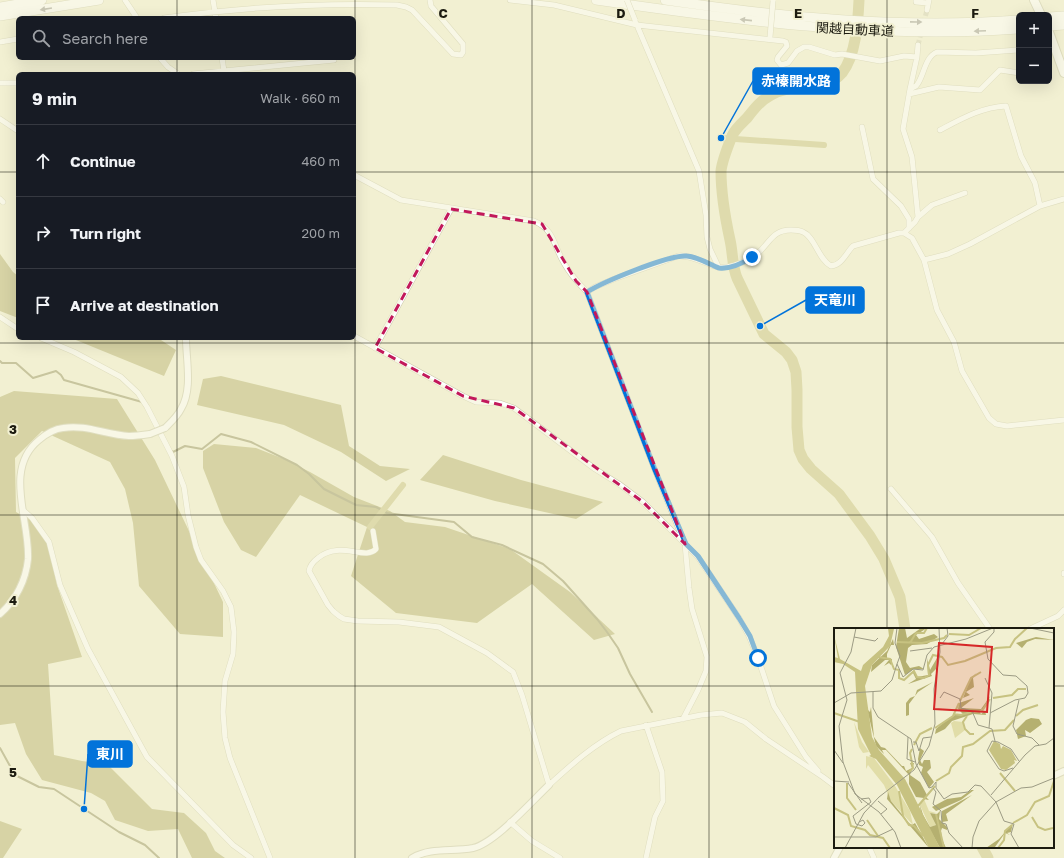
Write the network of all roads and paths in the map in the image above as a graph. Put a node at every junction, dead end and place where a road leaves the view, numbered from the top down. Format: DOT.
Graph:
graph roads {
  1 [pos="42,0"];
  2 [pos="99,0"];
  3 [pos="125,0"];
  4 [pos="213,0"];
  5 [pos="430,0"];
  6 [pos="510,0"];
  7 [pos="596,0"];
  8 [pos="627,0"];
  9 [pos="665,0"];
  10 [pos="916,0"];
  11 [pos="773,1"];
  12 [pos="334,2"];
  13 [pos="928,2"];
  14 [pos="1035,2"];
  15 [pos="0,7"];
  16 [pos="927,10"];
  17 [pos="214,11"];
  18 [pos="1040,12"];
  19 [pos="0,16"];
  20 [pos="135,16"];
  21 [pos="178,16"];
  22 [pos="215,16"];
  23 [pos="1064,16"];
  24 [pos="1052,17"];
  25 [pos="1016,20"];
  26 [pos="636,22"];
  27 [pos="840,24"];
  28 [pos="1064,25"];
  29 [pos="877,26"];
  30 [pos="1052,26"];
  31 [pos="1016,29"];
  32 [pos="769,38"];
  33 [pos="16,39"];
  34 [pos="0,42"];
  35 [pos="1052,43"];
  36 [pos="918,45"];
  37 [pos="1016,50"];
  38 [pos="918,56"];
  39 [pos="1061,58"];
  40 [pos="162,60"];
  41 [pos="222,60"];
  42 [pos="334,60"];
  43 [pos="224,71"];
  44 [pos="175,72"];
  45 [pos="214,72"];
  46 [pos="1016,73"];
  47 [pos="1064,73"];
  48 [pos="16,82"];
  49 [pos="0,83"];
  50 [pos="909,91"];
  51 [pos="0,119"];
  52 [pos="862,127"];
  53 [pos="16,130"];
  54 [pos="940,130"];
  55 [pos="356,176"];
  56 [pos="965,193"];
  57 [pos="1064,199"];
  58 [pos="1040,206"];
  59 [pos="451,209"];
  60 [pos="918,217"];
  61 [pos="910,228"];
  62 [pos="904,233"];
  63 [pos="924,260"];
  64 [pos="719,268"];
  65 [pos="587,292"];
  66 [pos="0,317"];
  67 [pos="16,328"];
  68 [pos="356,337"];
  69 [pos="46,340"];
  70 [pos="186,340"];
  71 [pos="375,348"];
  72 [pos="1064,420"];
  73 [pos="891,489"];
  74 [pos="23,510"];
  75 [pos="373,531"];
  76 [pos="686,544"];
  77 [pos="1064,610"];
  78 [pos="0,614"];
  79 [pos="989,628"];
  80 [pos="1032,628"];
  81 [pos="683,719"];
  82 [pos="646,725"];
  83 [pos="823,777"];
  84 [pos="549,785"];
  85 [pos="834,785"];
  86 [pos="510,822"];
  87 [pos="839,848"];
  88 [pos="869,848"];
  89 [pos="251,858"];
  90 [pos="270,858"];
  91 [pos="412,858"];
  92 [pos="560,858"];
  93 [pos="646,858"];
  94 [pos="834,858"];
  95 [pos="874,858"];
  1 -- 15 [label="highway"];
  2 -- 19 [label="highway, one-way"];
  3 -- 20 [label="street"];
  4 -- 17 [label="street"];
  5 -- 12 [label="street"];
  6 -- 26 [label="street"];
  27 -- 7 [label="highway, 関越自動車道, one-way"];
  8 -- 26 [label="street, bridge"];
  9 -- 27 [label="highway, 関越自動車道"];
  10 -- 13 [label="street"];
  11 -- 32 [label="street, bridge"];
  12 -- 17 [label="street"];
  13 -- 16 [label="street"];
  14 -- 18 [label="highway"];
  17 -- 21 [label="street"];
  17 -- 22 [label="street"];
  23 -- 24 [label="highway"];
  29 -- 25 [label="highway, 関越自動車道, one-way"];
  26 -- 32 [label="street"];
  26 -- 64 [label="street"];
  27 -- 29 [label="highway, 関越自動車道"];
  28 -- 30 [label="highway"];
  31 -- 29 [label="highway, 関越自動車道, one-way"];
  32 -- 38 [label="street"];
  33 -- 34 [label="street"];
  35 -- 39 [label="highway"];
  36 -- 38 [label="street"];
  37 -- 50 [label="street"];
  38 -- 50 [label="street"];
  39 -- 47 [label="highway"];
  40 -- 44 [label="street"];
  41 -- 43 [label="street"];
  42 -- 43 [label="street"];
  43 -- 45 [label="street"];
  46 -- 50 [label="street"];
  48 -- 49 [label="street"];
  50 -- 60 [label="street"];
  51 -- 53 [label="street"];
  52 -- 61 [label="street"];
  54 -- 58 [label="street"];
  55 -- 59 [label="street"];
  56 -- 60 [label="street"];
  57 -- 58 [label="street"];
  58 -- 63 [label="street"];
  59 -- 65 [label="street"];
  59 -- 71 [label="street"];
  60 -- 61 [label="street"];
  61 -- 62 [label="street"];
  62 -- 63 [label="street"];
  62 -- 64 [label="street"];
  63 -- 72 [label="street"];
  64 -- 65 [label="street"];
  65 -- 76 [label="street"];
  66 -- 67 [label="street"];
  68 -- 71 [label="street"];
  69 -- 90 [label="street"];
  70 -- 74 [label="street, bridge"];
  71 -- 76 [label="street"];
  73 -- 79 [label="street"];
  74 -- 78 [label="street"];
  74 -- 89 [label="street"];
  75 -- 84 [label="street"];
  76 -- 81 [label="street"];
  76 -- 83 [label="street"];
  77 -- 80 [label="street"];
  81 -- 82 [label="street"];
  81 -- 83 [label="street"];
  82 -- 84 [label="street"];
  82 -- 93 [label="street"];
  83 -- 85 [label="street"];
  84 -- 86 [label="street"];
  86 -- 91 [label="street"];
  86 -- 92 [label="street"];
  87 -- 94 [label="street"];
  88 -- 95 [label="street"];
}
